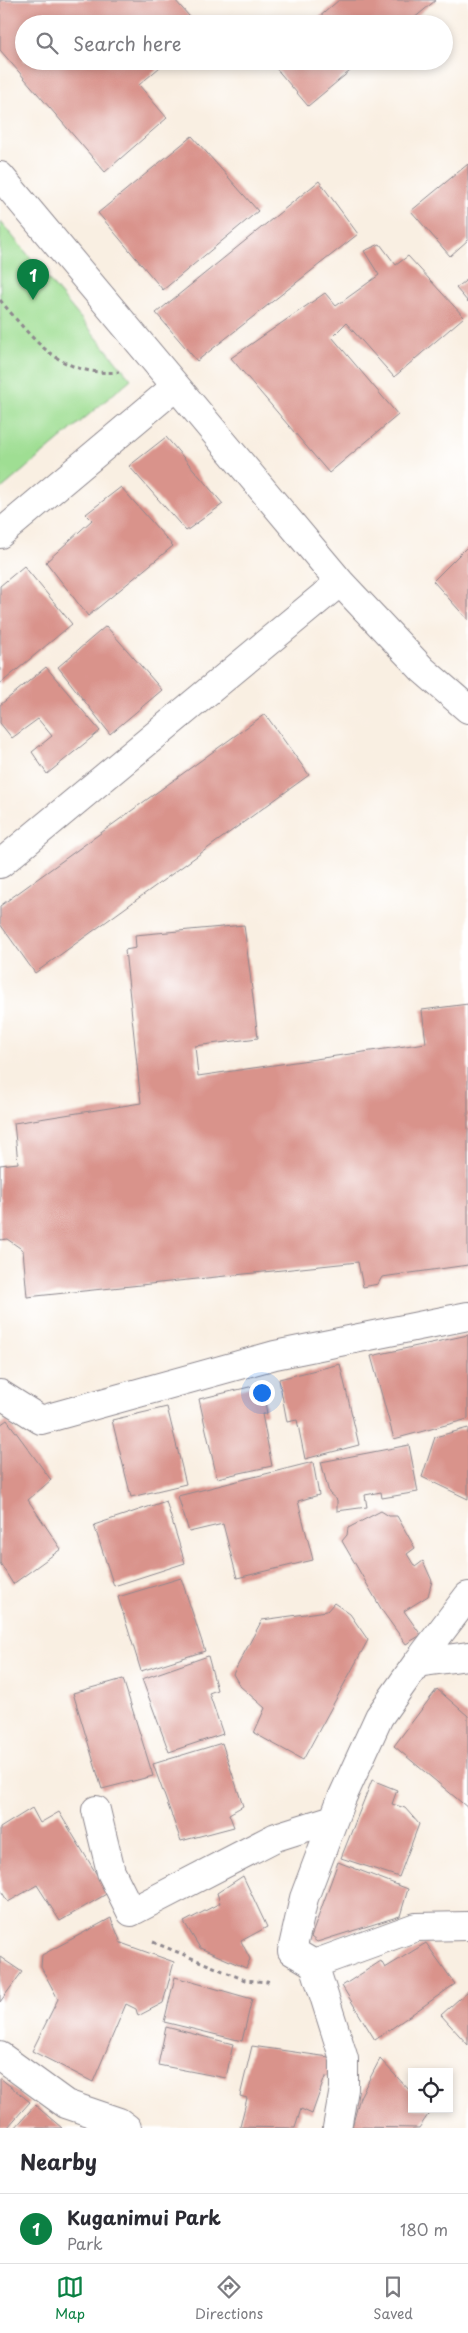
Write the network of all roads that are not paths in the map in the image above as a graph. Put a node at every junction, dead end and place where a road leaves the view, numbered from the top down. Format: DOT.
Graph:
graph roads {
  1 [pos="0,176"];
  2 [pos="175,387"];
  3 [pos="0,534"];
  4 [pos="340,582"];
  5 [pos="468,709"];
  6 [pos="0,864"];
  7 [pos="468,1316"];
  8 [pos="0,1394"];
  9 [pos="468,1596"];
  10 [pos="468,1656"];
  11 [pos="418,1663"];
  12 [pos="96,1810"];
  13 [pos="334,1819"];
  14 [pos="468,1926"];
  15 [pos="303,1958"];
  16 [pos="0,2056"];
  17 [pos="127,2128"];
  18 [pos="337,2128"];
  1 -- 2 [label="street"];
  2 -- 3 [label="street"];
  2 -- 4 [label="street"];
  4 -- 5 [label="street"];
  4 -- 6 [label="street"];
  7 -- 8 [label="street"];
  9 -- 11 [label="street"];
  10 -- 11 [label="street"];
  11 -- 13 [label="street"];
  12 -- 13 [label="street"];
  13 -- 15 [label="street"];
  14 -- 15 [label="street"];
  15 -- 18 [label="street"];
  16 -- 17 [label="street"];
}
